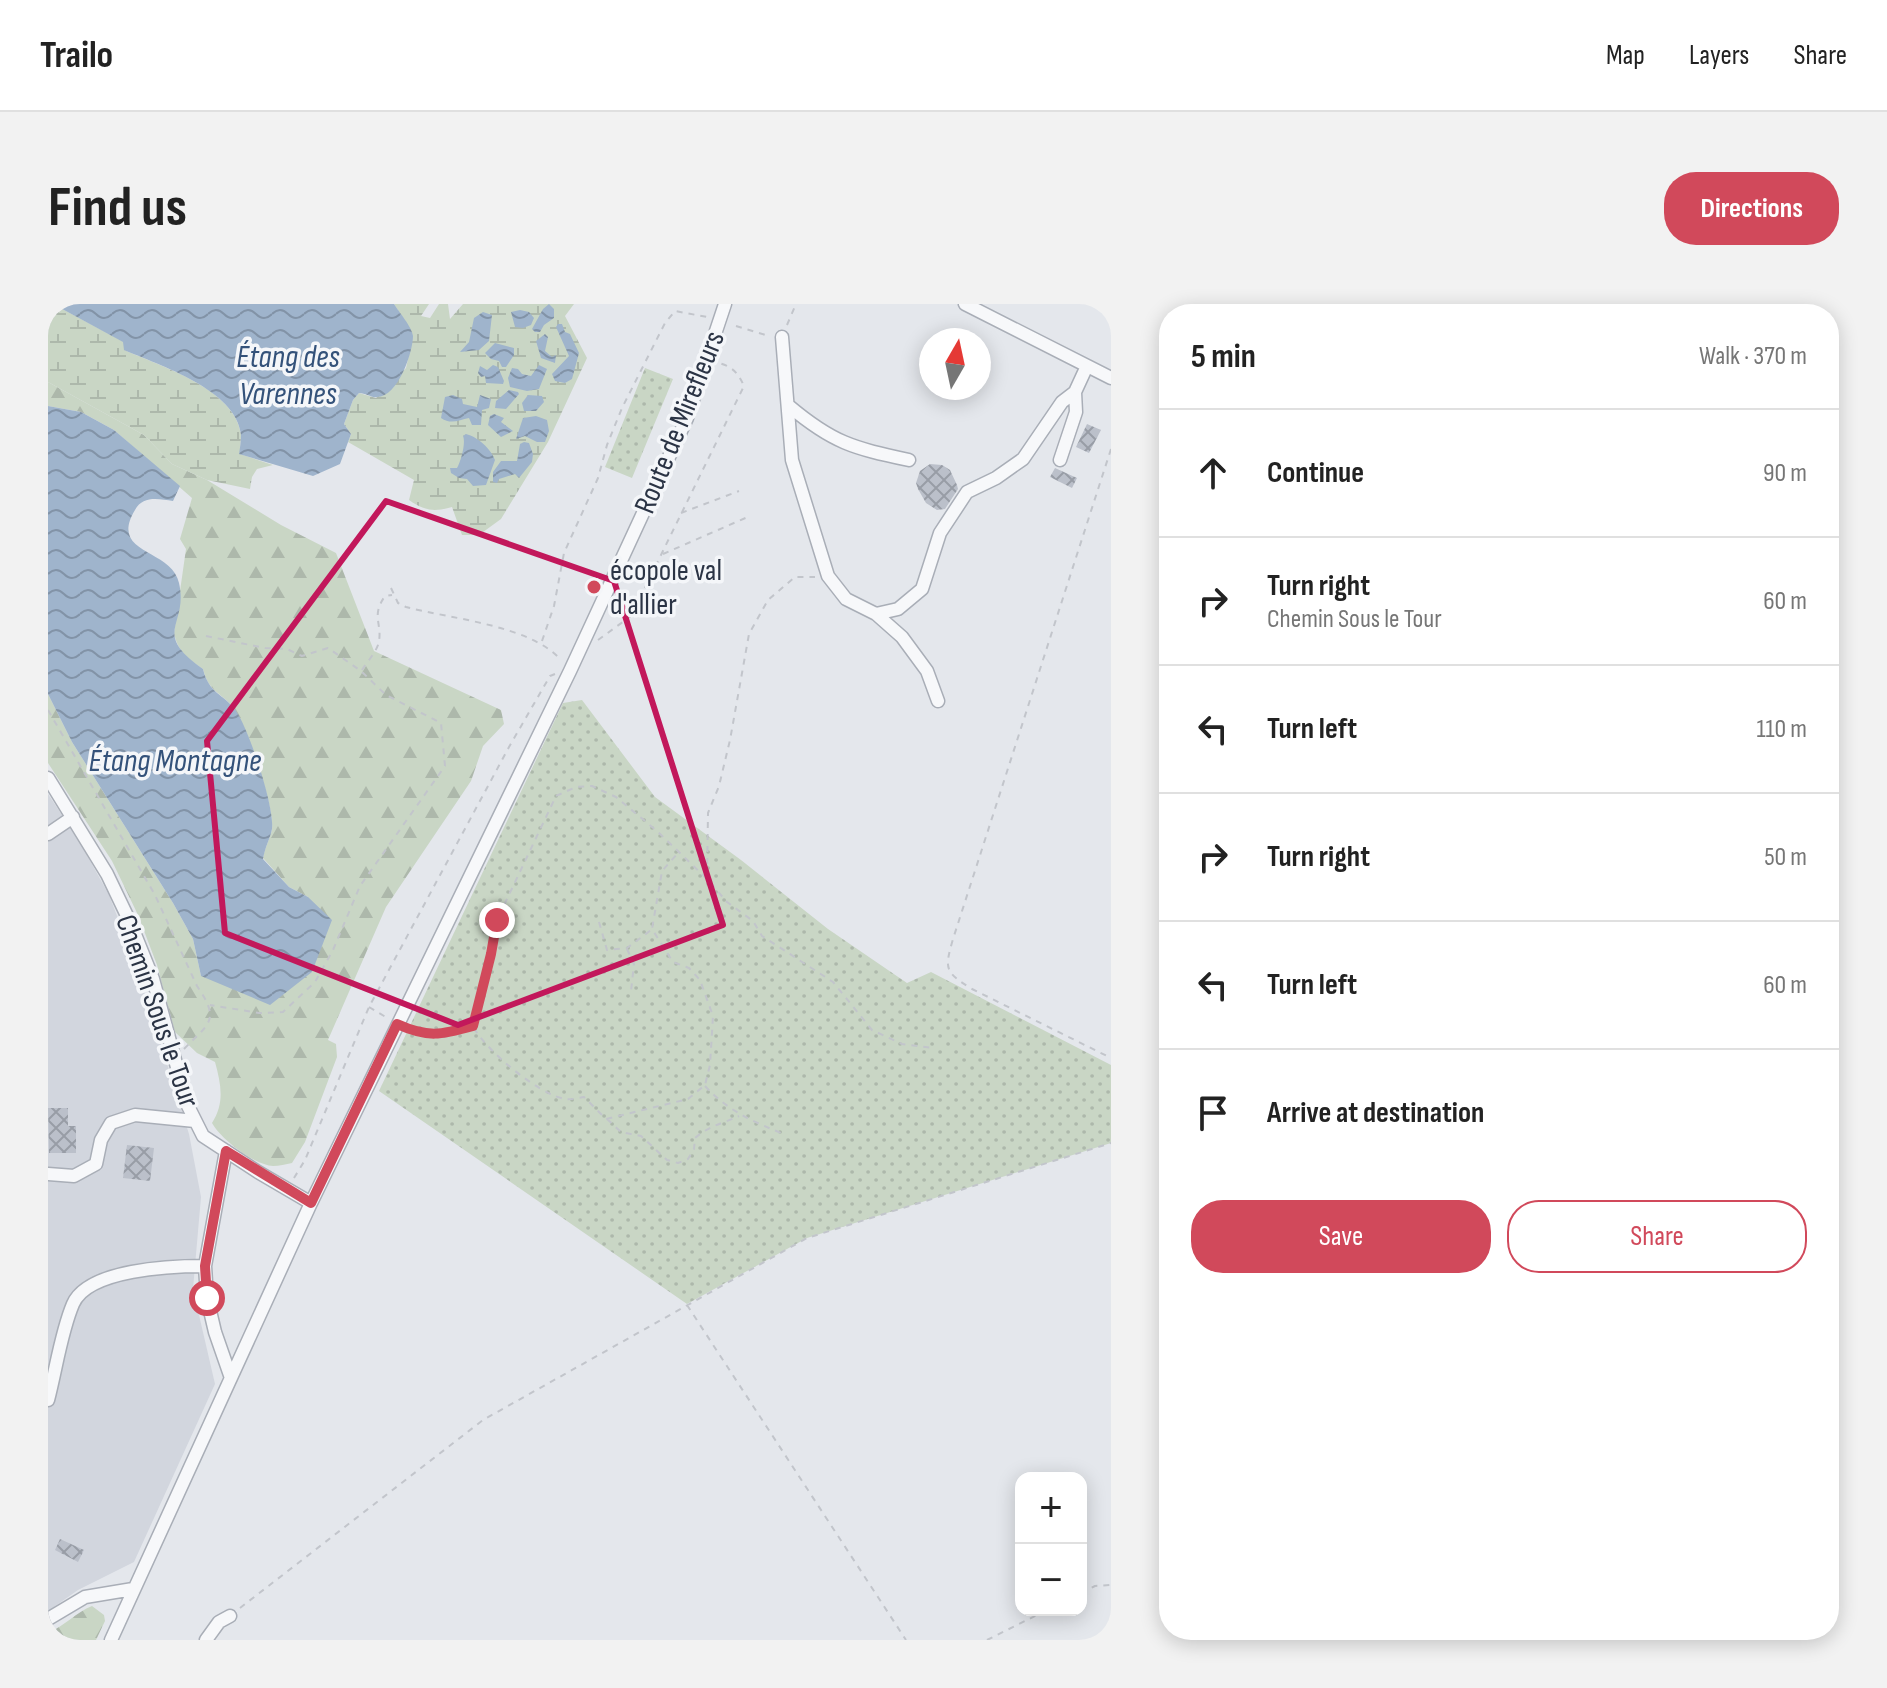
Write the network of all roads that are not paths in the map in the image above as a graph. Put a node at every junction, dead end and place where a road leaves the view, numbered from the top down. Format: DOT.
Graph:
graph roads {
  1 [pos="725,304"];
  2 [pos="965,304"];
  3 [pos="782,337"];
  4 [pos="1087,366"];
  5 [pos="1111,378"];
  6 [pos="1075,392"];
  7 [pos="789,406"];
  8 [pos="909,460"];
  9 [pos="1060,460"];
  10 [pos="876,614"];
  11 [pos="938,701"];
  12 [pos="48,778"];
  13 [pos="73,817"];
  14 [pos="48,834"];
  15 [pos="195,1121"];
  16 [pos="226,1151"];
  17 [pos="48,1174"];
  18 [pos="311,1203"];
  19 [pos="205,1266"];
  20 [pos="231,1378"];
  21 [pos="48,1400"];
  22 [pos="133,1589"];
  23 [pos="230,1616"];
  24 [pos="48,1619"];
  25 [pos="111,1640"];
  26 [pos="206,1640"];
  1 -- 18 [label="street, Route de Mirefleurs"];
  2 -- 4 [label="street"];
  3 -- 7 [label="street"];
  4 -- 5 [label="street"];
  4 -- 6 [label="street"];
  6 -- 9 [label="street"];
  6 -- 10 [label="street"];
  7 -- 8 [label="street"];
  7 -- 10 [label="street"];
  10 -- 11 [label="street"];
  12 -- 13 [label="street, Chemin Sous le Tour"];
  13 -- 14 [label="street"];
  13 -- 15 [label="street, Chemin Sous le Tour"];
  15 -- 16 [label="street, Chemin Sous le Tour"];
  15 -- 17 [label="street"];
  16 -- 18 [label="street, Chemin Sous le Tour"];
  16 -- 19 [label="street"];
  18 -- 20 [label="street, Route de Mirefleurs"];
  19 -- 20 [label="street"];
  19 -- 21 [label="street"];
  20 -- 22 [label="street, Route de Mirefleurs"];
  22 -- 24 [label="street"];
  22 -- 25 [label="street, Route de Mirefleurs"];
  23 -- 26 [label="street"];
}
